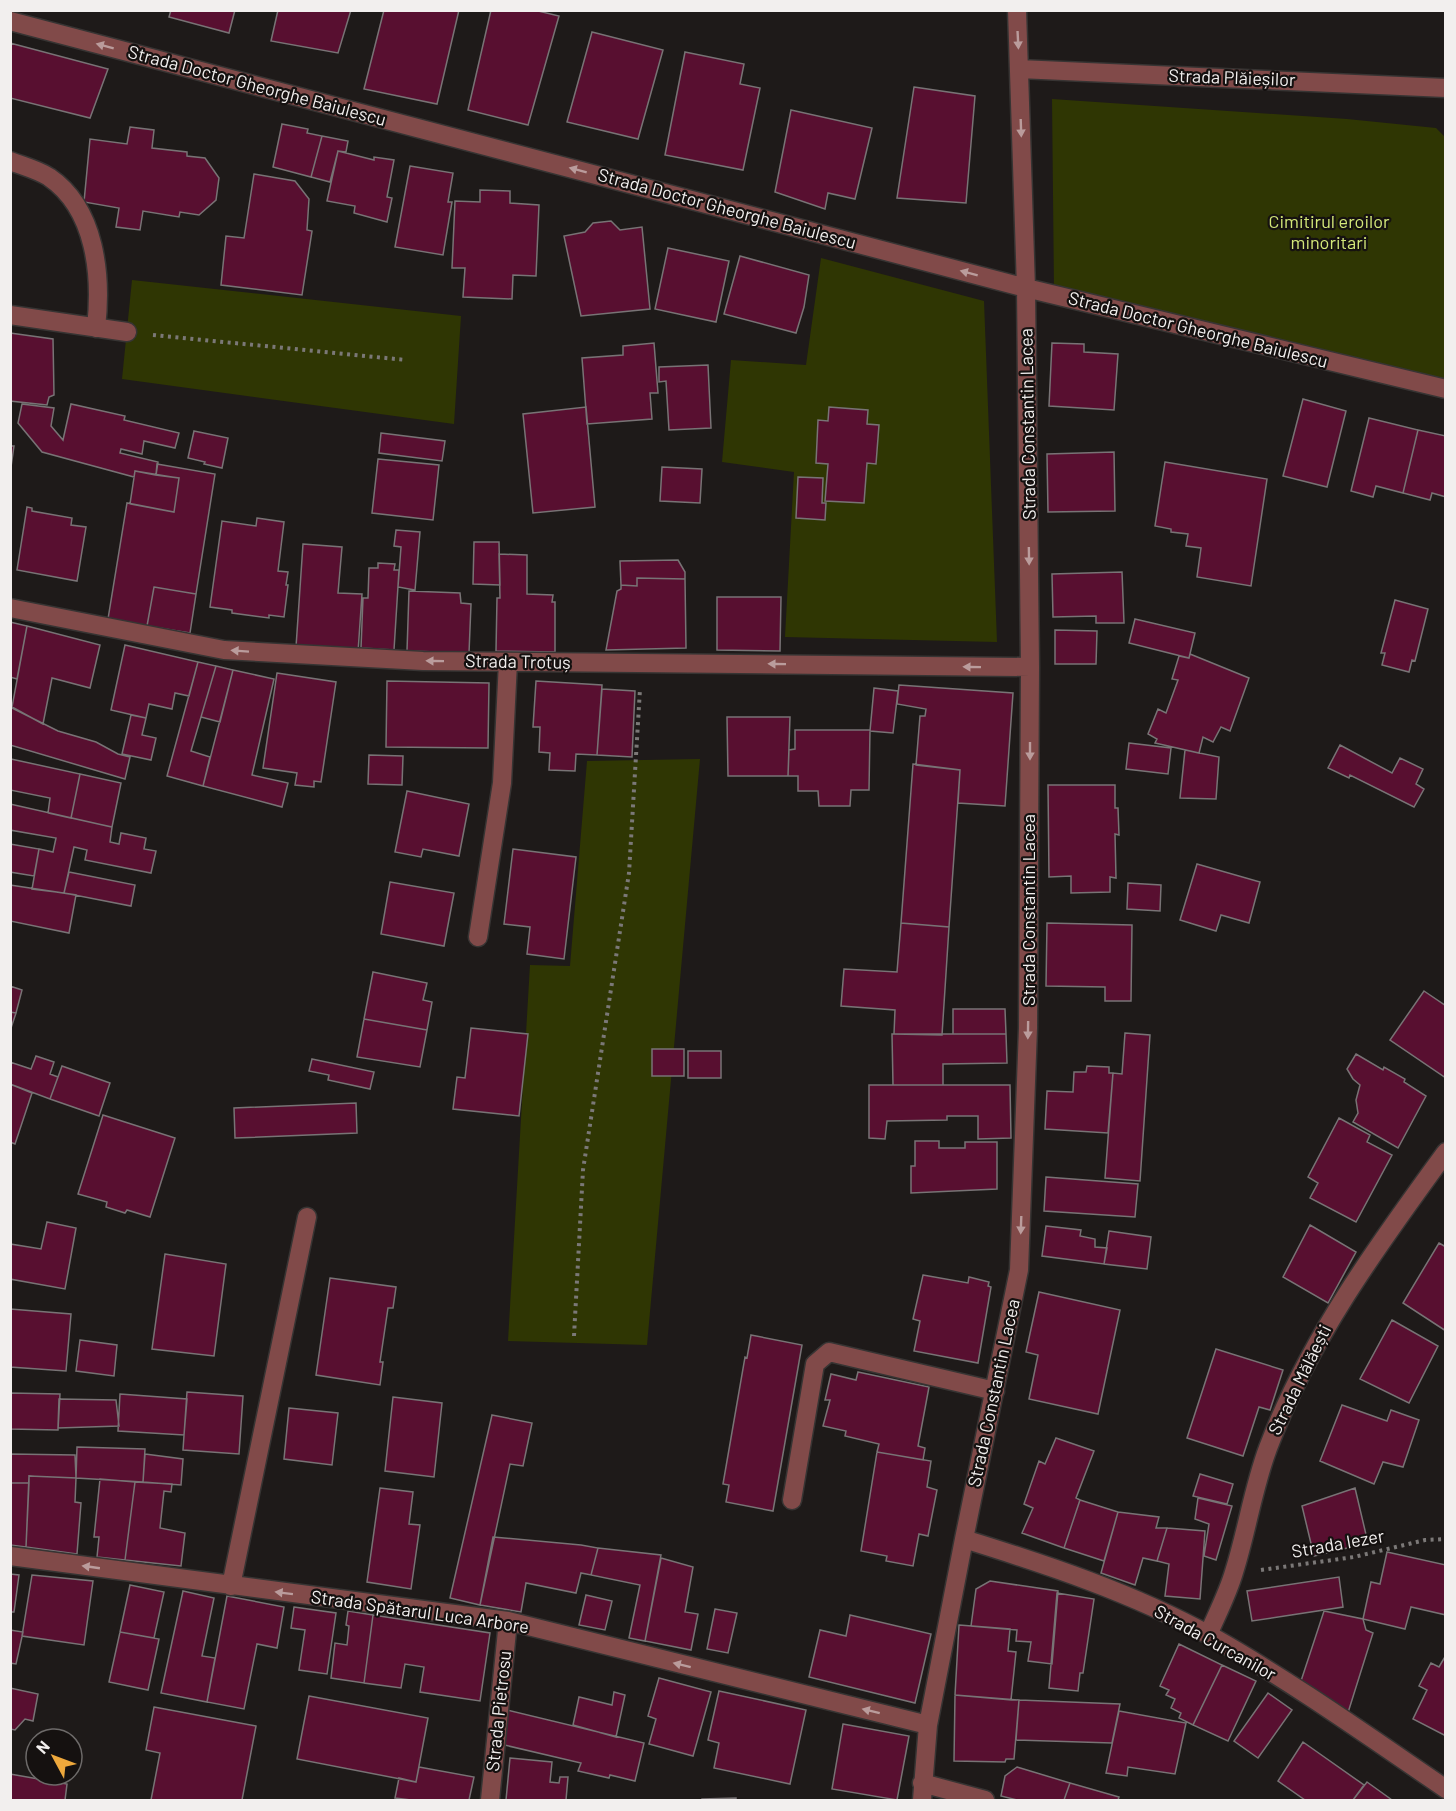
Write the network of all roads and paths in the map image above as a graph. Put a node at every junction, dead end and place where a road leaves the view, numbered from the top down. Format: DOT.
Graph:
graph roads {
  1 [pos="1017,10"];
  2 [pos="10,21"];
  3 [pos="1019,69"];
  4 [pos="1446,88"];
  5 [pos="10,161"];
  6 [pos="1026,288"];
  7 [pos="10,315"];
  8 [pos="96,328"];
  9 [pos="127,332"];
  10 [pos="406,360"];
  11 [pos="1446,389"];
  12 [pos="10,608"];
  13 [pos="508,662"];
  14 [pos="642,663"];
  15 [pos="1030,667"];
  16 [pos="478,937"];
  17 [pos="1446,1152"];
  18 [pos="307,1217"];
  19 [pos="574,1335"];
  20 [pos="995,1391"];
  21 [pos="792,1500"];
  22 [pos="964,1539"];
  23 [pos="1446,1539"];
  24 [pos="10,1556"];
  25 [pos="1234,1573"];
  26 [pos="231,1586"];
  27 [pos="508,1621"];
  28 [pos="1208,1635"];
  29 [pos="928,1725"];
  30 [pos="1446,1789"];
  31 [pos="922,1792"];
  32 [pos="490,1800"];
  33 [pos="985,1800"];
  1 -- 3 [label="street, Strada Constantin Lacea, one-way"];
  6 -- 2 [label="street, Strada Doctor Gheorghe Baiulescu, one-way"];
  3 -- 4 [label="street, Strada Plăieșilor"];
  3 -- 6 [label="street, Strada Constantin Lacea, one-way"];
  5 -- 8 [label="street"];
  6 -- 11 [label="street, Strada Doctor Gheorghe Baiulescu"];
  6 -- 15 [label="street, Strada Constantin Lacea, one-way"];
  7 -- 8 [label="street"];
  8 -- 9 [label="street"];
  9 -- 10 [label="path"];
  13 -- 12 [label="street, Strada Trotuș, one-way"];
  13 -- 14 [label="street, Strada Trotuș"];
  13 -- 16 [label="street"];
  15 -- 14 [label="street, Strada Trotuș, one-way"];
  14 -- 19 [label="path"];
  15 -- 20 [label="street, Strada Constantin Lacea, one-way"];
  17 -- 25 [label="street, Strada Mălăești"];
  18 -- 26 [label="street"];
  20 -- 21 [label="street"];
  20 -- 22 [label="street, Strada Constantin Lacea"];
  22 -- 28 [label="street, Strada Curcanilor"];
  22 -- 29 [label="street, Strada Constantin Lacea"];
  23 -- 25 [label="path, Strada Iezer"];
  26 -- 24 [label="street, Strada Spătarul Luca Arbore, one-way"];
  25 -- 28 [label="street, Strada Mălăești"];
  27 -- 26 [label="street, Strada Spătarul Luca Arbore, one-way"];
  29 -- 27 [label="street, Strada Spătarul Luca Arbore, one-way"];
  27 -- 32 [label="street, Strada Pietrosu"];
  28 -- 30 [label="street, Strada Curcanilor"];
  29 -- 31 [label="street, Strada Constantin Lacea"];
  31 -- 33 [label="street"];
}
